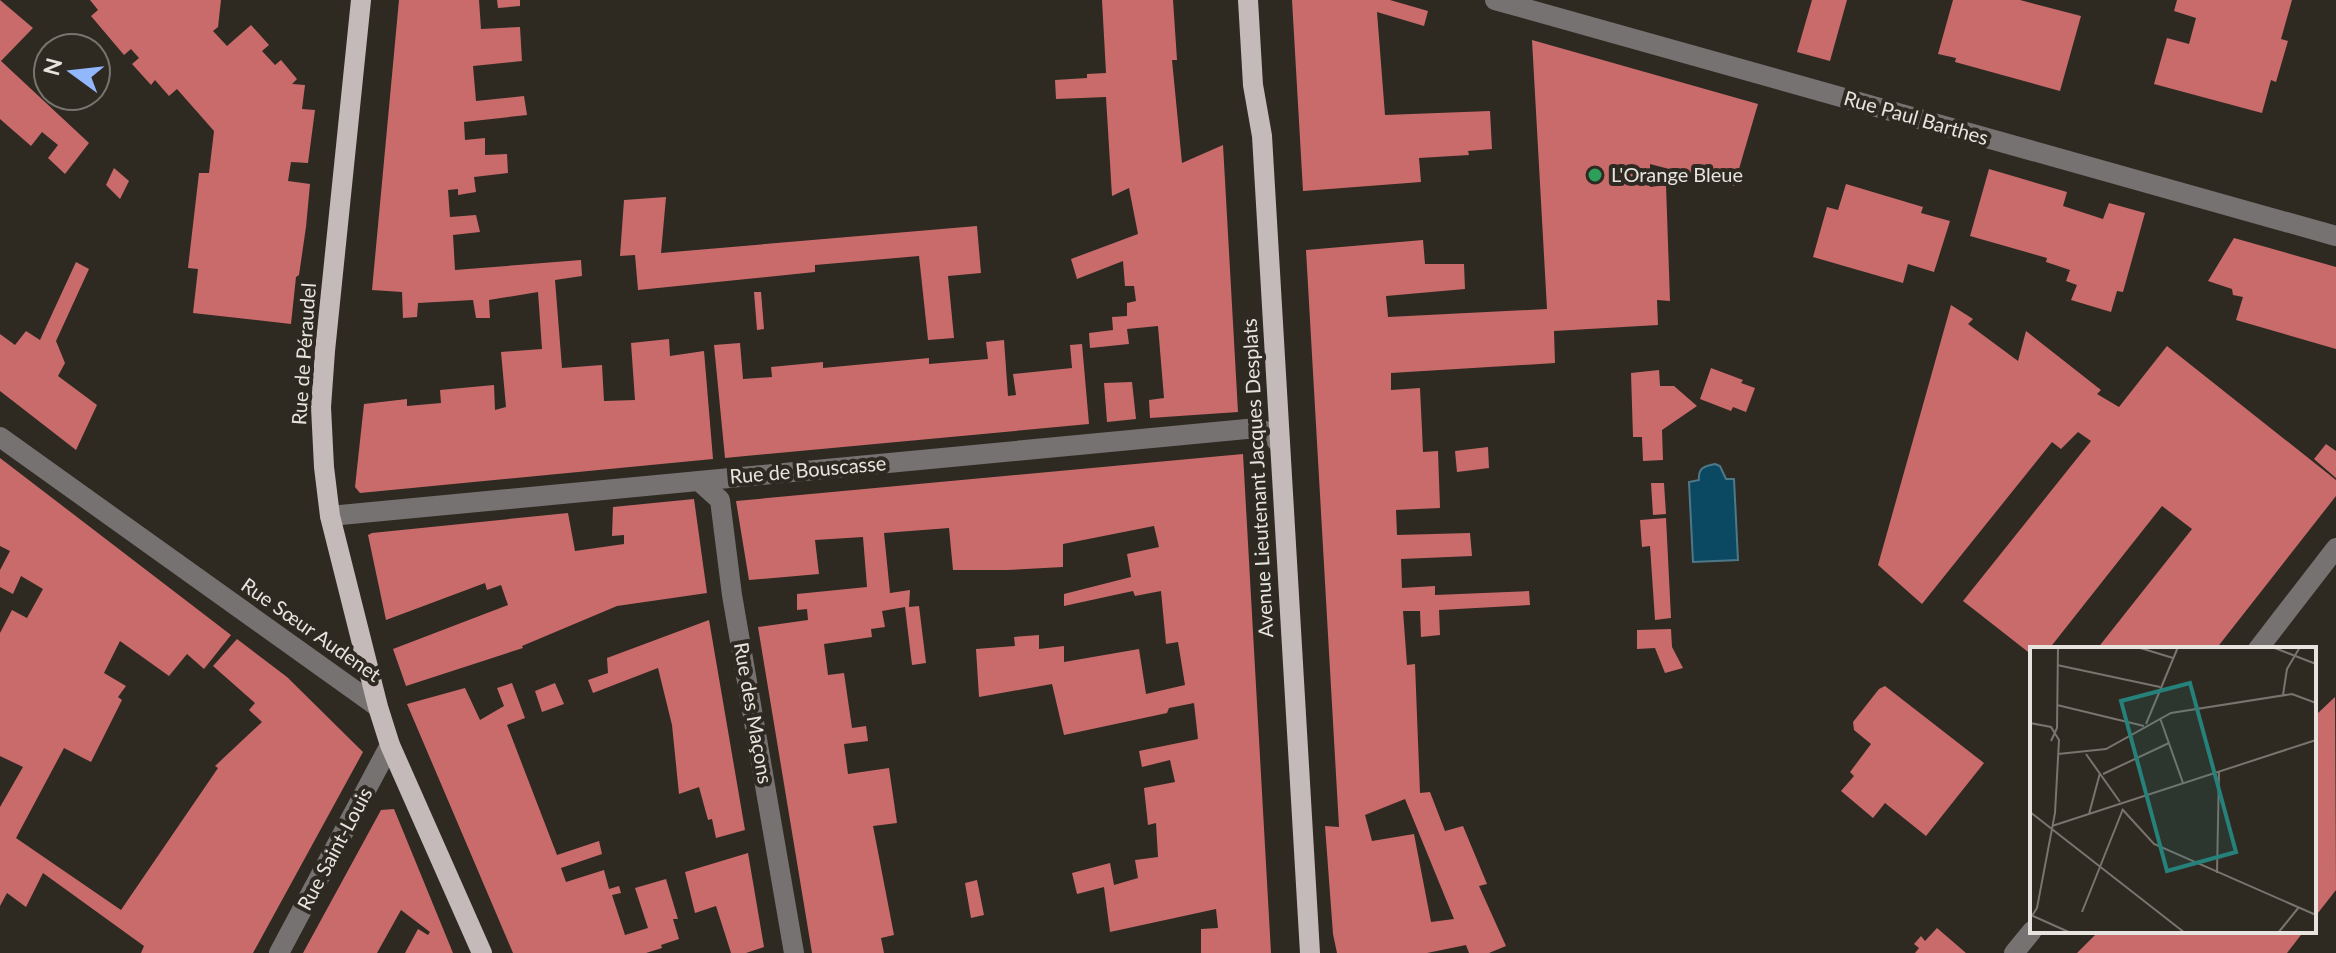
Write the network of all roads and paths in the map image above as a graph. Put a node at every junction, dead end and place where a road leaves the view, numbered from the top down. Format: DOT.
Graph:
graph roads {
  1 [pos="361,0"];
  2 [pos="1248,0"];
  3 [pos="1495,0"];
  4 [pos="2336,236"];
  5 [pos="0,437"];
  6 [pos="1280,445"];
  7 [pos="699,481"];
  8 [pos="330,516"];
  9 [pos="2336,548"];
  10 [pos="2260,647"];
  11 [pos="378,707"];
  12 [pos="390,745"];
  13 [pos="2030,933"];
  14 [pos="279,953"];
  15 [pos="482,953"];
  16 [pos="794,953"];
  17 [pos="1310,953"];
  18 [pos="2014,953"];
  1 -- 8 [label="main road, Rue de Péraudel"];
  2 -- 6 [label="main road, Avenue Lieutenant Jacques Desplats"];
  3 -- 4 [label="street, Rue Paul Barthes"];
  5 -- 11 [label="street, Rue Sœur Audenet"];
  6 -- 7 [label="street, Rue de Bouscasse"];
  6 -- 17 [label="main road, Avenue Lieutenant Jacques Desplats"];
  7 -- 8 [label="street, Rue de Bouscasse"];
  7 -- 16 [label="street, Rue des Maçons"];
  8 -- 11 [label="main road, Rue de Péraudel"];
  9 -- 10 [label="street"];
  11 -- 12 [label="main road, Rue Sœur Audenet"];
  12 -- 14 [label="street, Rue Saint-Louis"];
  12 -- 15 [label="main road, Rue Sœur Audenet"];
  13 -- 18 [label="street"];
}
